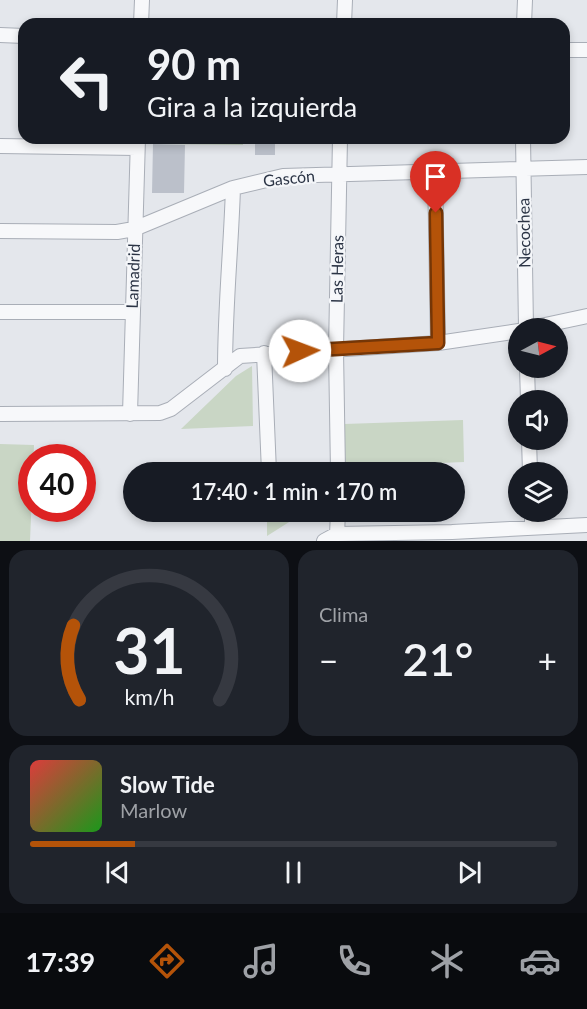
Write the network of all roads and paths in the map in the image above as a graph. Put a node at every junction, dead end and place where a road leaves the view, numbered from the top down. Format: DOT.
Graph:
graph roads {
  1 [pos="142,0"];
  2 [pos="345,0"];
  3 [pos="525,0"];
  4 [pos="141,18"];
  5 [pos="344,18"];
  6 [pos="525,18"];
  7 [pos="0,35"];
  8 [pos="18,36"];
  9 [pos="570,50"];
  10 [pos="587,50"];
  11 [pos="91,144"];
  12 [pos="137,144"];
  13 [pos="340,144"];
  14 [pos="523,144"];
  15 [pos="0,146"];
  16 [pos="587,167"];
  17 [pos="523,169"];
  18 [pos="435,170"];
  19 [pos="339,174"];
  20 [pos="233,188"];
  21 [pos="134,229"];
  22 [pos="0,231"];
  23 [pos="0,312"];
  24 [pos="131,312"];
  25 [pos="587,316"];
  26 [pos="526,318"];
  27 [pos="568,320"];
  28 [pos="508,333"];
  29 [pos="438,343"];
  30 [pos="336,350"];
  31 [pos="264,353"];
  32 [pos="225,369"];
  33 [pos="0,414"];
  34 [pos="130,414"];
  35 [pos="269,462"];
  36 [pos="338,462"];
  37 [pos="338,522"];
  38 [pos="532,522"];
  39 [pos="587,525"];
  40 [pos="532,527"];
  41 [pos="337,534"];
  42 [pos="452,537"];
  43 [pos="324,541"];
  1 -- 4 [label="street"];
  2 -- 5 [label="street"];
  3 -- 6 [label="street"];
  7 -- 8 [label="street"];
  9 -- 10 [label="street"];
  11 -- 15 [label="street"];
  12 -- 21 [label="street, Lamadrid"];
  13 -- 19 [label="street, Las Heras"];
  14 -- 17 [label="street, Necochea"];
  16 -- 17 [label="street, Gascón"];
  17 -- 18 [label="street, Gascón"];
  17 -- 26 [label="street, Necochea"];
  18 -- 19 [label="street, Gascón"];
  18 -- 29 [label="street"];
  19 -- 20 [label="street, Gascón"];
  19 -- 30 [label="street, Las Heras"];
  20 -- 21 [label="street, Gascón"];
  20 -- 32 [label="street"];
  21 -- 22 [label="street, Gascón"];
  21 -- 24 [label="street, Lamadrid"];
  23 -- 24 [label="street"];
  24 -- 34 [label="street, Lamadrid"];
  25 -- 27 [label="street"];
  28 -- 29 [label="street"];
  29 -- 30 [label="street"];
  30 -- 31 [label="street"];
  30 -- 36 [label="street, Las Heras"];
  31 -- 32 [label="street"];
  31 -- 35 [label="street"];
  32 -- 34 [label="street"];
  33 -- 34 [label="street"];
  37 -- 41 [label="street"];
  38 -- 40 [label="street"];
  39 -- 40 [label="street"];
  40 -- 42 [label="street"];
  41 -- 42 [label="street"];
  41 -- 43 [label="street"];
}
